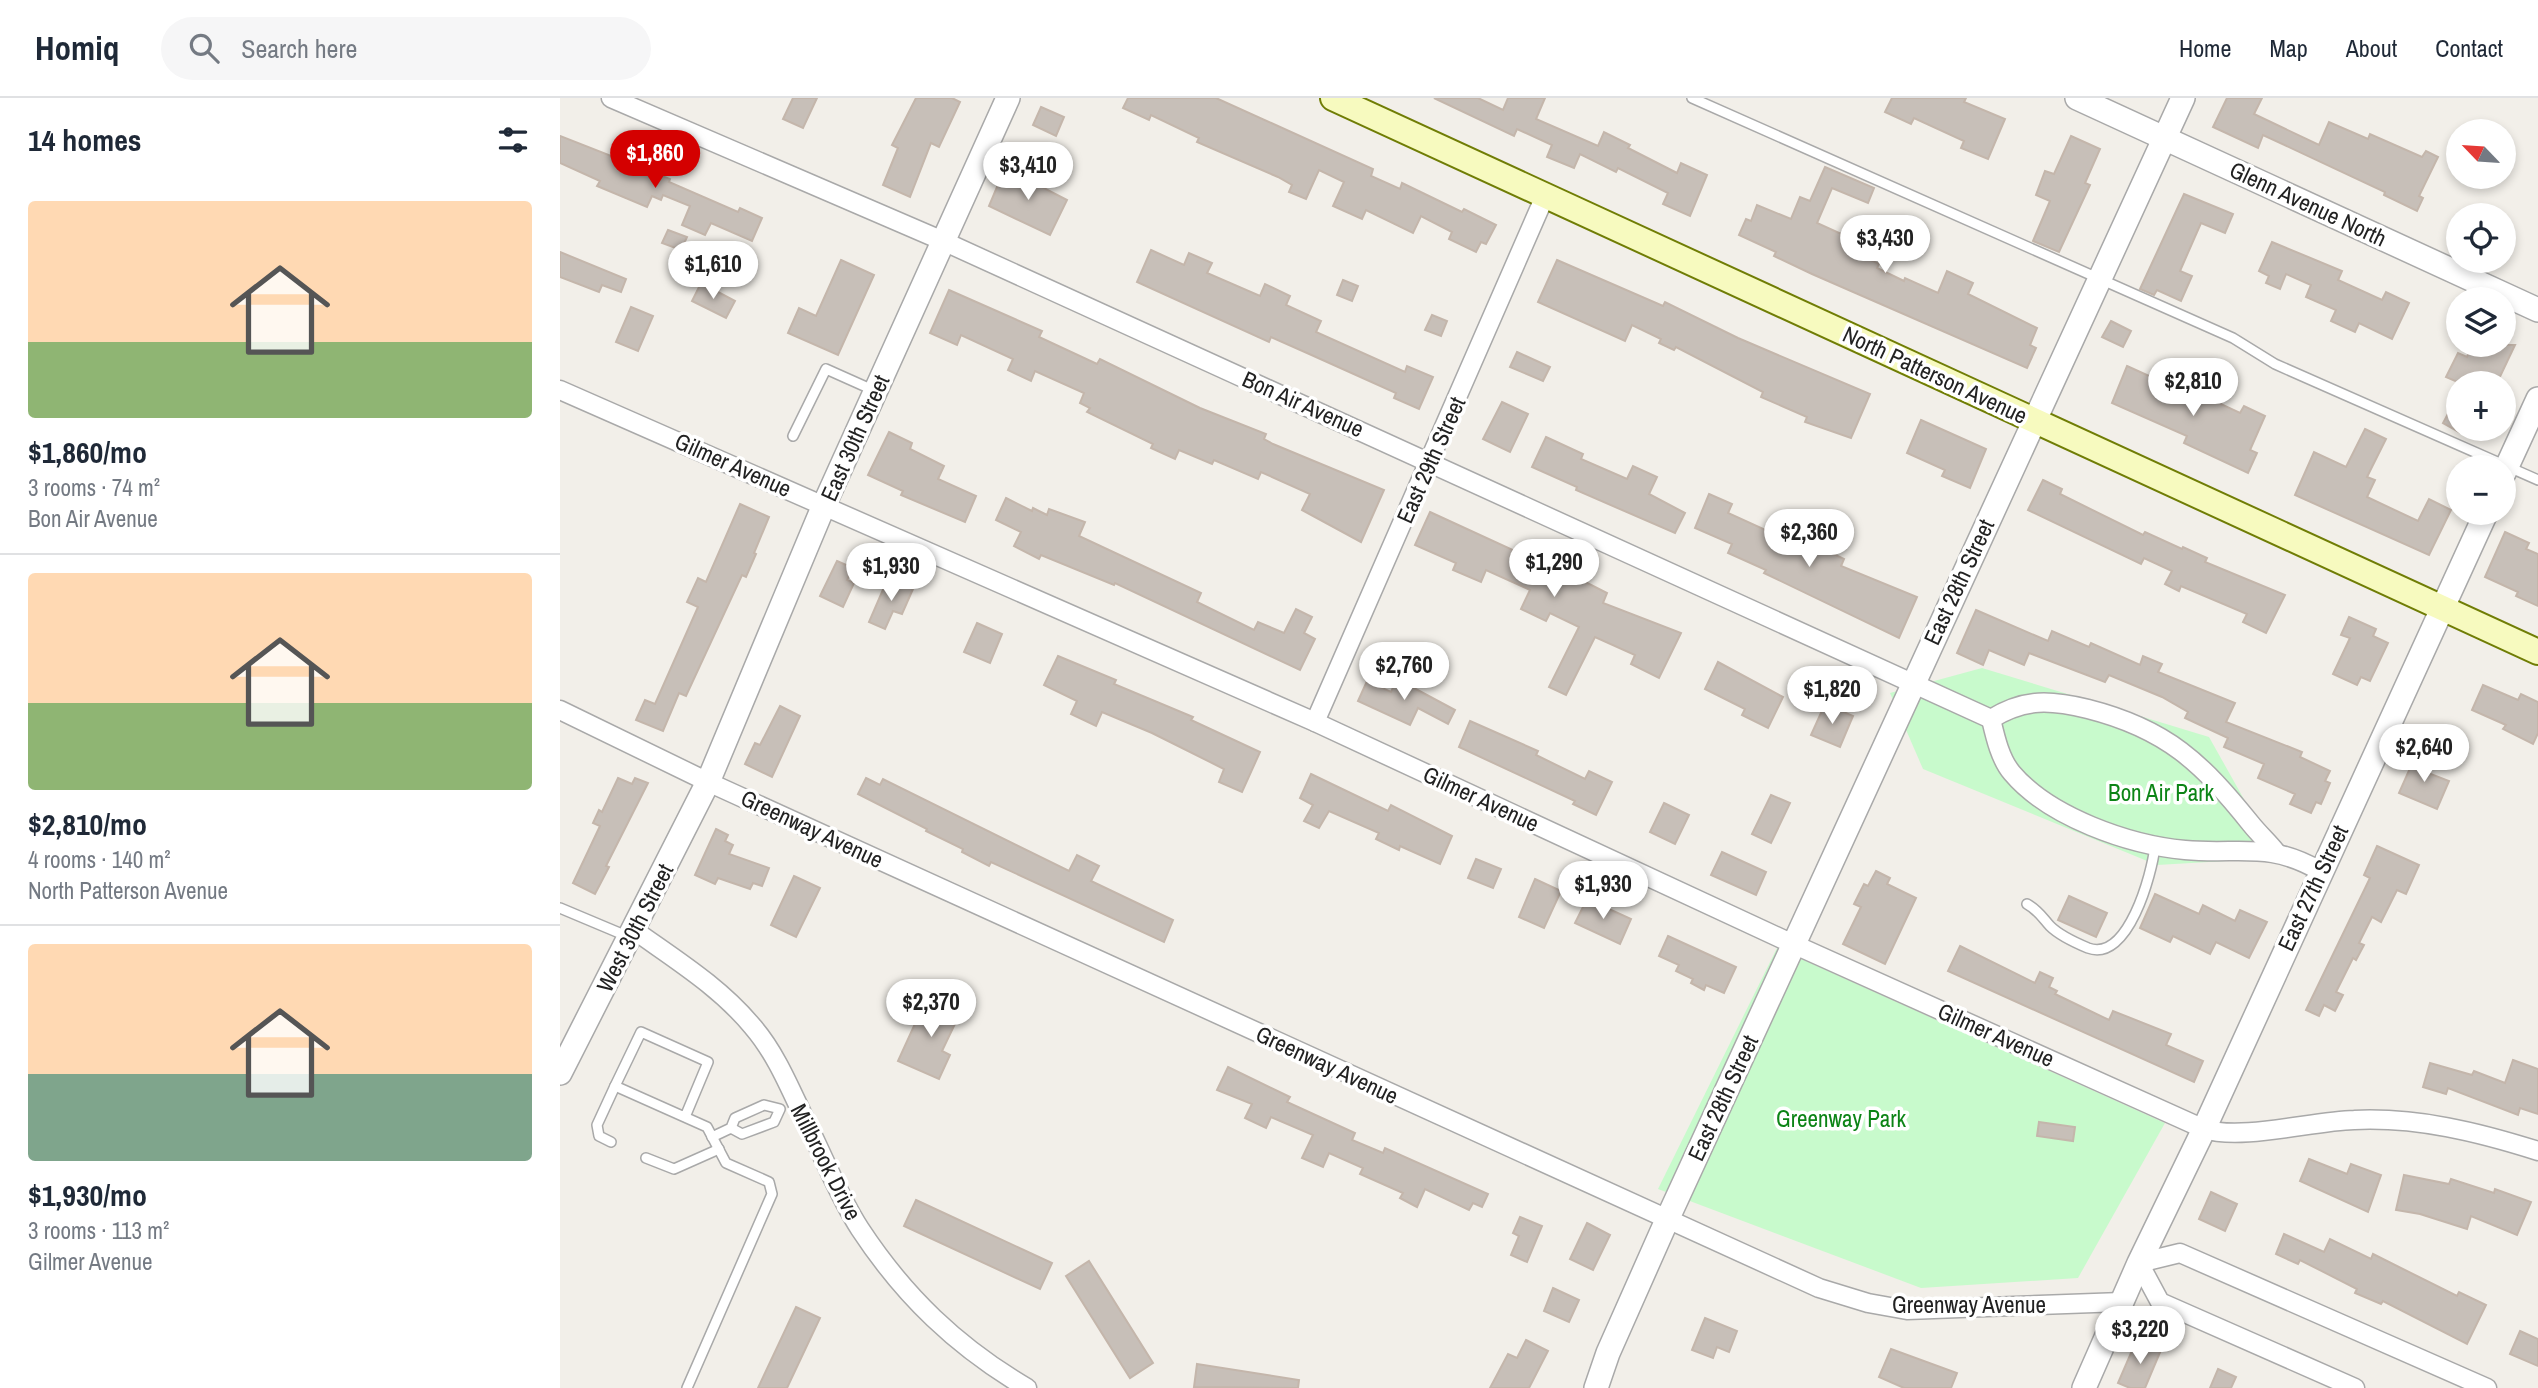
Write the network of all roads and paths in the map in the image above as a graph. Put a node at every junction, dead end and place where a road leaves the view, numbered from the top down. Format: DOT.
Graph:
graph roads {
  1 [pos="611,98"];
  2 [pos="1008,98"];
  3 [pos="1333,98"];
  4 [pos="1692,98"];
  5 [pos="2077,98"];
  6 [pos="2183,98"];
  7 [pos="2165,138"];
  8 [pos="1545,196"];
  9 [pos="943,242"];
  10 [pos="2098,281"];
  11 [pos="2538,310"];
  12 [pos="560,390"];
  13 [pos="876,391"];
  14 [pos="2538,399"];
  15 [pos="2034,421"];
  16 [pos="793,436"];
  17 [pos="2472,455"];
  18 [pos="2512,455"];
  19 [pos="1431,462"];
  20 [pos="2516,473"];
  21 [pos="2538,480"];
  22 [pos="824,505"];
  23 [pos="2481,525"];
  24 [pos="2443,607"];
  25 [pos="2538,652"];
  26 [pos="1912,684"];
  27 [pos="560,710"];
  28 [pos="1991,719"];
  29 [pos="1315,722"];
  30 [pos="708,782"];
  31 [pos="2155,846"];
  32 [pos="2276,852"];
  33 [pos="2320,871"];
  34 [pos="2027,904"];
  35 [pos="560,908"];
  36 [pos="633,934"];
  37 [pos="1793,944"];
  38 [pos="560,1073"];
  39 [pos="615,1086"];
  40 [pos="788,1105"];
  41 [pos="685,1117"];
  42 [pos="731,1128"];
  43 [pos="2204,1129"];
  44 [pos="712,1136"];
  45 [pos="611,1142"];
  46 [pos="719,1149"];
  47 [pos="2538,1151"];
  48 [pos="646,1158"];
  49 [pos="1667,1220"];
  50 [pos="2139,1263"];
  51 [pos="2122,1302"];
  52 [pos="687,1388"];
  53 [pos="1027,1388"];
  54 [pos="1596,1388"];
  55 [pos="2084,1388"];
  56 [pos="2355,1388"];
  57 [pos="2487,1388"];
  1 -- 9 [label="street, Bon Air Avenue"];
  2 -- 9 [label="street, East 30th Street"];
  3 -- 8 [label="main road, North Patterson Avenue"];
  4 -- 10 [label="lane"];
  5 -- 7 [label="street, Glenn Avenue North"];
  6 -- 7 [label="street, East 28th Street"];
  7 -- 10 [label="street, East 28th Street"];
  7 -- 11 [label="street, Glenn Avenue North"];
  8 -- 15 [label="main road, North Patterson Avenue"];
  8 -- 19 [label="street, East 29th Street"];
  9 -- 13 [label="street, East 30th Street"];
  9 -- 19 [label="street, Bon Air Avenue"];
  10 -- 15 [label="street, East 28th Street"];
  10 -- 17 [label="lane"];
  12 -- 22 [label="street, Gilmer Avenue"];
  13 -- 16 [label="lane"];
  13 -- 22 [label="street, East 30th Street"];
  14 -- 18 [label="street"];
  15 -- 24 [label="main road, North Patterson Avenue"];
  15 -- 26 [label="street, East 28th Street"];
  19 -- 26 [label="street, Bon Air Avenue"];
  19 -- 29 [label="street, East 29th Street"];
  20 -- 21 [label="lane"];
  22 -- 29 [label="street, Gilmer Avenue"];
  22 -- 30 [label="street, East 30th Street"];
  23 -- 24 [label="street, East 27th Street"];
  24 -- 25 [label="main road, North Patterson Avenue"];
  24 -- 33 [label="street, East 27th Street"];
  26 -- 28 [label="street, Bon Air Avenue"];
  26 -- 37 [label="street, East 28th Street"];
  27 -- 30 [label="street, Greenway Avenue"];
  28 -- 31 [label="street"];
  28 -- 32 [label="street"];
  29 -- 37 [label="street, Gilmer Avenue"];
  30 -- 36 [label="street, West 30th Street"];
  30 -- 49 [label="street, Greenway Avenue"];
  31 -- 32 [label="street"];
  31 -- 34 [label="lane"];
  32 -- 33 [label="street"];
  33 -- 43 [label="street, East 27th Street"];
  35 -- 36 [label="lane"];
  36 -- 38 [label="street, West 30th Street"];
  36 -- 40 [label="street, Millbrook Drive"];
  37 -- 43 [label="street, Gilmer Avenue"];
  37 -- 49 [label="street, East 28th Street"];
  39 -- 41 [label="lane"];
  39 -- 41 [label="lane"];
  39 -- 45 [label="lane"];
  40 -- 42 [label="lane"];
  40 -- 42 [label="lane"];
  40 -- 53 [label="street, Millbrook Drive"];
  41 -- 44 [label="lane"];
  42 -- 44 [label="lane"];
  43 -- 47 [label="street, Gilmer Avenue"];
  43 -- 50 [label="street, East 27th Street"];
  44 -- 46 [label="lane"];
  46 -- 48 [label="lane"];
  46 -- 52 [label="lane"];
  49 -- 51 [label="street, Greenway Avenue"];
  49 -- 54 [label="street, East 28th Street"];
  50 -- 51 [label="street, East 27th Street"];
  50 -- 56 [label="street"];
  50 -- 57 [label="street"];
  51 -- 55 [label="street, East 27th Street"];
}
